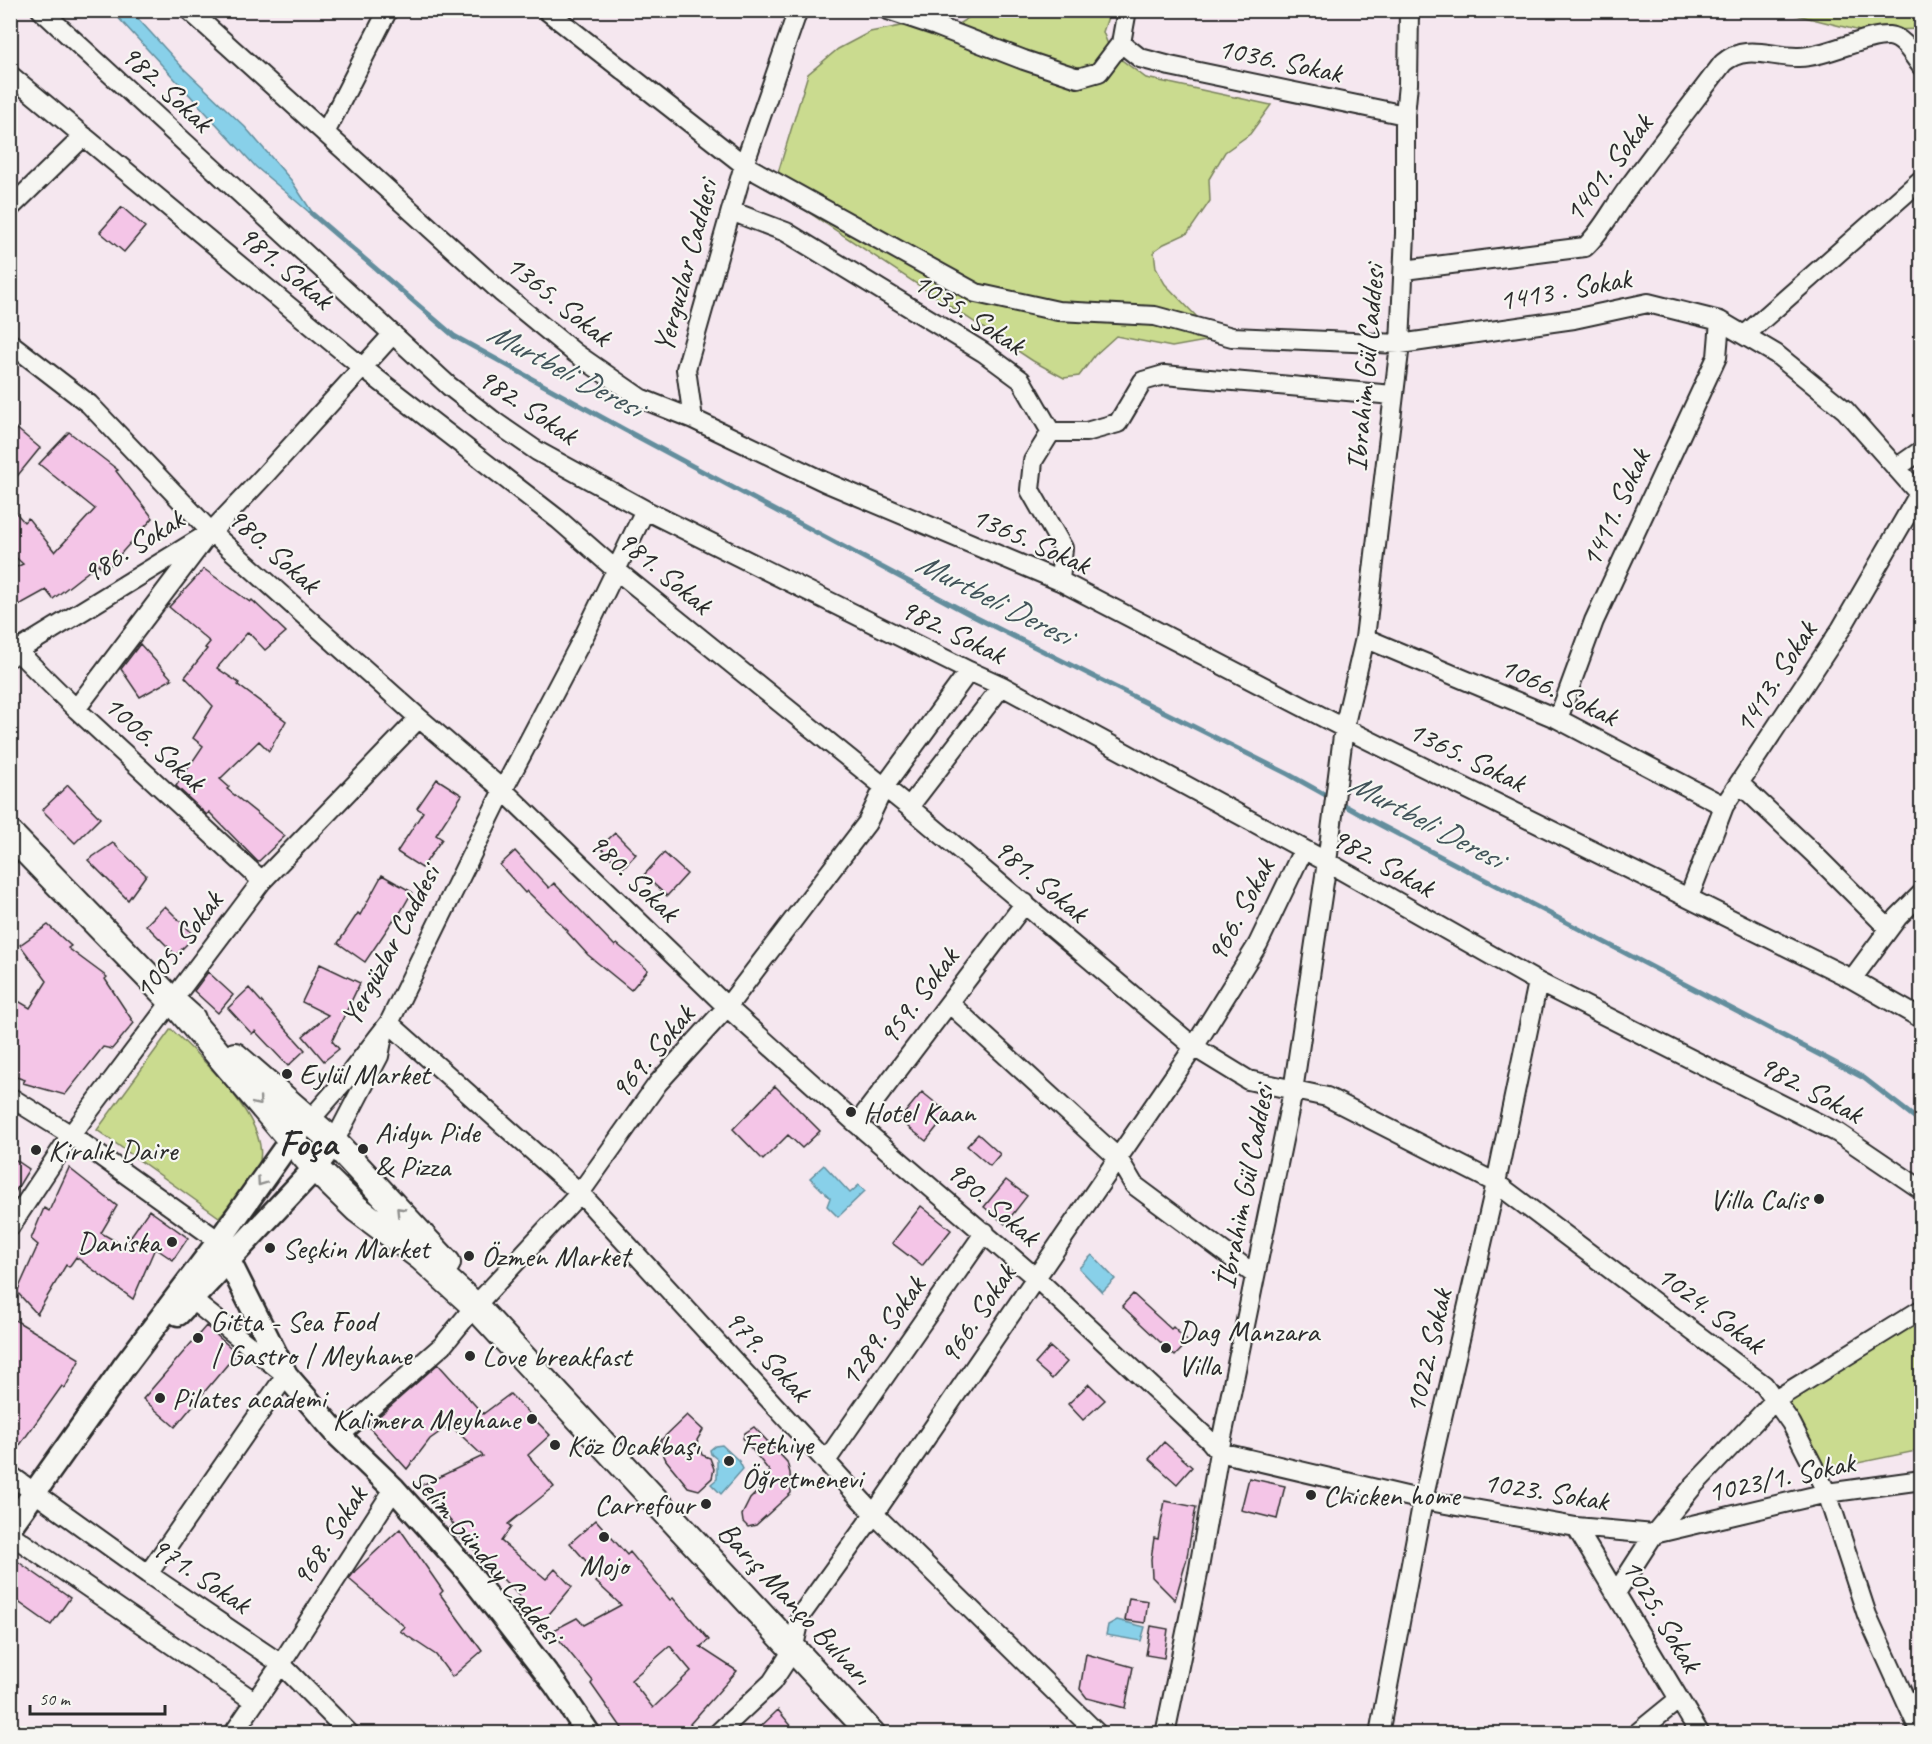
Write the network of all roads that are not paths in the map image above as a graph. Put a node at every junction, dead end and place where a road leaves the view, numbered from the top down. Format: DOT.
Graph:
graph roads {
  1 [pos="41,10"];
  2 [pos="189,10"];
  3 [pos="388,10"];
  4 [pos="546,10"];
  5 [pos="798,10"];
  6 [pos="1127,10"];
  7 [pos="1409,10"];
  8 [pos="890,11"];
  9 [pos="1121,43"];
  10 [pos="1922,67"];
  11 [pos="10,75"];
  12 [pos="1405,115"];
  13 [pos="325,134"];
  14 [pos="84,136"];
  15 [pos="744,165"];
  16 [pos="1922,179"];
  17 [pos="10,208"];
  18 [pos="731,211"];
  19 [pos="1404,270"];
  20 [pos="1720,321"];
  21 [pos="393,334"];
  22 [pos="1746,334"];
  23 [pos="10,343"];
  24 [pos="1400,344"];
  25 [pos="363,368"];
  26 [pos="1393,395"];
  27 [pos="693,419"];
  28 [pos="1051,432"];
  29 [pos="1922,450"];
  30 [pos="1896,468"];
  31 [pos="1920,495"];
  32 [pos="645,510"];
  33 [pos="211,532"];
  34 [pos="616,570"];
  35 [pos="1060,581"];
  36 [pos="1365,638"];
  37 [pos="13,651"];
  38 [pos="969,671"];
  39 [pos="1002,686"];
  40 [pos="76,709"];
  41 [pos="419,718"];
  42 [pos="1558,719"];
  43 [pos="1344,728"];
  44 [pos="1739,783"];
  45 [pos="884,787"];
  46 [pos="503,790"];
  47 [pos="1724,806"];
  48 [pos="909,807"];
  49 [pos="10,834"];
  50 [pos="1303,850"];
  51 [pos="1327,862"];
  52 [pos="262,881"];
  53 [pos="1922,893"];
  54 [pos="1689,897"];
  55 [pos="1024,903"];
  56 [pos="1889,929"];
  57 [pos="1852,979"];
  58 [pos="1538,982"];
  59 [pos="949,1003"];
  60 [pos="176,1005"];
  61 [pos="727,1006"];
  62 [pos="1922,1019"];
  63 [pos="386,1027"];
  64 [pos="1194,1047"];
  65 [pos="1293,1091"];
  66 [pos="10,1098"];
  67 [pos="310,1120"];
  68 [pos="857,1124"];
  69 [pos="71,1135"];
  70 [pos="290,1140"];
  71 [pos="334,1142"];
  72 [pos="1118,1158"];
  73 [pos="315,1168"];
  74 [pos="1496,1183"];
  75 [pos="1922,1190"];
  76 [pos="580,1193"];
  77 [pos="10,1227"];
  78 [pos="985,1232"];
  79 [pos="219,1241"];
  80 [pos="229,1261"];
  81 [pos="1255,1275"];
  82 [pos="1036,1278"];
  83 [pos="186,1296"];
  84 [pos="475,1306"];
  85 [pos="1922,1309"];
  86 [pos="286,1375"];
  87 [pos="1775,1400"];
  88 [pos="339,1436"];
  89 [pos="1219,1452"];
  90 [pos="826,1461"];
  91 [pos="10,1475"];
  92 [pos="1922,1479"];
  93 [pos="394,1489"];
  94 [pos="35,1492"];
  95 [pos="1827,1494"];
  96 [pos="1424,1500"];
  97 [pos="874,1514"];
  98 [pos="10,1527"];
  99 [pos="1576,1527"];
  100 [pos="10,1534"];
  101 [pos="1654,1534"];
  102 [pos="148,1574"];
  103 [pos="1616,1593"];
  104 [pos="793,1650"];
  105 [pos="281,1664"];
  106 [pos="1679,1700"];
  107 [pos="254,1701"];
  108 [pos="233,1734"];
  109 [pos="351,1734"];
  110 [pos="589,1734"];
  111 [pos="717,1734"];
  112 [pos="872,1734"];
  113 [pos="1098,1734"];
  114 [pos="1166,1734"];
  115 [pos="1379,1734"];
  116 [pos="1636,1734"];
  117 [pos="1700,1734"];
  118 [pos="1920,1734"];
  1 -- 21 [label="street, 982. Sokak"];
  2 -- 13 [label="street, 1365. Sokak"];
  3 -- 13 [label="street"];
  4 -- 15 [label="street"];
  5 -- 15 [label="street, Yerguzlar Caddesi"];
  6 -- 9 [label="street"];
  7 -- 12 [label="street, Ibrahim Gül Caddesi"];
  8 -- 9 [label="street"];
  9 -- 12 [label="street, 1036. Sokak"];
  10 -- 19 [label="street, 1401. Sokak"];
  11 -- 14 [label="street, 981. Sokak"];
  12 -- 19 [label="street, Ibrahim Gül Caddesi"];
  13 -- 27 [label="street, 1365. Sokak"];
  14 -- 17 [label="street"];
  14 -- 25 [label="street, 981. Sokak"];
  15 -- 18 [label="street, Yerguzlar Caddesi"];
  15 -- 24 [label="street, 1413 . Sokak"];
  16 -- 22 [label="street"];
  18 -- 27 [label="street, Yerguzlar Caddesi"];
  18 -- 28 [label="street, 1035. Sokak"];
  19 -- 24 [label="street, Ibrahim Gül Caddesi"];
  20 -- 22 [label="street, 1413 . Sokak"];
  20 -- 24 [label="street, 1413 . Sokak"];
  20 -- 42 [label="street, 1411. Sokak"];
  21 -- 25 [label="street, 986. Sokak"];
  21 -- 32 [label="street, 982. Sokak"];
  22 -- 30 [label="street, 1413 . Sokak"];
  23 -- 33 [label="street, 980. Sokak"];
  24 -- 26 [label="street, Ibrahim Gül Caddesi"];
  25 -- 33 [label="street, 986. Sokak"];
  25 -- 34 [label="street, 981. Sokak"];
  26 -- 28 [label="street"];
  26 -- 36 [label="street, Ibrahim Gül Caddesi"];
  27 -- 35 [label="street, 1365. Sokak"];
  28 -- 35 [label="street"];
  29 -- 30 [label="street"];
  30 -- 31 [label="street, 1413 . Sokak"];
  31 -- 44 [label="street, 1413. Sokak"];
  32 -- 34 [label="street, Yergüzlar Caddesi"];
  32 -- 38 [label="street, 982. Sokak"];
  33 -- 37 [label="street, 986. Sokak"];
  33 -- 40 [label="street"];
  33 -- 41 [label="street, 980. Sokak"];
  34 -- 45 [label="street, 981. Sokak"];
  34 -- 46 [label="street, Yergüzlar Caddesi"];
  35 -- 43 [label="street, 1365. Sokak"];
  36 -- 42 [label="street, 1066. Sokak"];
  36 -- 43 [label="street, Ibrahim Gül Caddesi"];
  37 -- 40 [label="street, 1006. Sokak"];
  38 -- 39 [label="street, 982. Sokak"];
  38 -- 45 [label="street, 969. Sokak"];
  39 -- 48 [label="street"];
  39 -- 50 [label="street, 982. Sokak"];
  40 -- 52 [label="street, 1006. Sokak"];
  41 -- 46 [label="street, 980. Sokak"];
  41 -- 52 [label="street, 1005. Sokak"];
  42 -- 47 [label="street, 1066. Sokak"];
  43 -- 51 [label="street, İbrahim Gül Caddesi"];
  43 -- 54 [label="street, 1365. Sokak"];
  44 -- 47 [label="street, 1413. Sokak"];
  44 -- 56 [label="street"];
  45 -- 48 [label="street, 981. Sokak"];
  45 -- 61 [label="street, 969. Sokak"];
  46 -- 61 [label="street, 980. Sokak"];
  46 -- 63 [label="street, Yergüzlar Caddesi"];
  47 -- 54 [label="street, 1413. Sokak"];
  48 -- 55 [label="street, 981. Sokak"];
  49 -- 60 [label="main road, Barış Manço Bulvarı"];
  50 -- 51 [label="street, 982. Sokak"];
  50 -- 64 [label="street, 966. Sokak"];
  51 -- 58 [label="street, 982. Sokak"];
  51 -- 65 [label="street, İbrahim Gül Caddesi"];
  52 -- 60 [label="street, 1005. Sokak"];
  53 -- 56 [label="street"];
  54 -- 57 [label="street, 1365. Sokak"];
  55 -- 59 [label="street, 959. Sokak"];
  55 -- 64 [label="street, 981. Sokak"];
  56 -- 57 [label="street"];
  57 -- 62 [label="street, 1365. Sokak"];
  58 -- 74 [label="street, 1022. Sokak"];
  58 -- 75 [label="street, 982. Sokak"];
  59 -- 68 [label="street, 959. Sokak"];
  59 -- 72 [label="street"];
  60 -- 67 [label="main road, Barış Manço Bulvarı"];
  60 -- 69 [label="street, 1005. Sokak"];
  60 -- 70 [label="main road, Barış Manço Bulvarı, one-way"];
  61 -- 68 [label="street, 980. Sokak"];
  61 -- 76 [label="street, 969. Sokak"];
  63 -- 67 [label="street, Yergüzlar Caddesi"];
  63 -- 71 [label="street"];
  63 -- 76 [label="street, 979. Sokak"];
  64 -- 65 [label="street, 981. Sokak"];
  64 -- 72 [label="street, 966. Sokak"];
  65 -- 74 [label="street, 1024. Sokak"];
  65 -- 81 [label="street, İbrahim Gül Caddesi"];
  66 -- 69 [label="street"];
  67 -- 70 [label="street, Yergüzlar Caddesi"];
  67 -- 71 [label="main road, Barış Manço Bulvarı"];
  68 -- 78 [label="street, 980. Sokak"];
  69 -- 77 [label="street, 1005. Sokak"];
  69 -- 79 [label="street"];
  70 -- 73 [label="main road, Barış Manço Bulvarı"];
  70 -- 79 [label="street, Yergüzlar Caddesi, one-way"];
  71 -- 73 [label="street"];
  84 -- 71 [label="main road, Barış Manço Bulvarı, one-way"];
  72 -- 81 [label="street"];
  72 -- 82 [label="street, 966. Sokak"];
  73 -- 80 [label="street"];
  73 -- 84 [label="main road, Barış Manço Bulvarı"];
  74 -- 87 [label="street, 1024. Sokak"];
  74 -- 96 [label="street, 1022. Sokak"];
  76 -- 84 [label="street, 969. Sokak"];
  76 -- 90 [label="street, 979. Sokak"];
  78 -- 82 [label="street, 980. Sokak"];
  78 -- 90 [label="street, 1289. Sokak"];
  79 -- 80 [label="street, Selim Günday Caddesi"];
  79 -- 83 [label="street, Yergüzlar Caddesi"];
  80 -- 83 [label="street"];
  80 -- 86 [label="street, Selim Günday Caddesi"];
  81 -- 89 [label="street, İbrahim Gül Caddesi"];
  82 -- 89 [label="street, 980. Sokak"];
  82 -- 97 [label="street, 966. Sokak"];
  83 -- 86 [label="street"];
  83 -- 94 [label="street, Yergüzlar Caddesi"];
  84 -- 88 [label="street, 969. Sokak"];
  84 -- 104 [label="main road, Barış Manço Bulvarı"];
  85 -- 87 [label="street"];
  86 -- 88 [label="street, Selim Günday Caddesi"];
  86 -- 102 [label="street"];
  87 -- 95 [label="street, 1024. Sokak"];
  87 -- 101 [label="street"];
  88 -- 93 [label="street, Selim Günday Caddesi"];
  89 -- 96 [label="street, 1023. Sokak"];
  89 -- 114 [label="street, İbrahim Gül Caddesi"];
  90 -- 97 [label="street, 979. Sokak"];
  91 -- 94 [label="street, 971. Sokak"];
  92 -- 95 [label="street, 1023/1. Sokak"];
  93 -- 105 [label="street, 968. Sokak"];
  93 -- 110 [label="street, Selim Günday Caddesi"];
  94 -- 98 [label="street"];
  94 -- 102 [label="street, 971. Sokak"];
  95 -- 101 [label="street, 1023/1. Sokak"];
  95 -- 118 [label="street, 1024. Sokak"];
  96 -- 99 [label="street, 1023. Sokak"];
  96 -- 115 [label="street, 1022. Sokak"];
  97 -- 104 [label="street, 966. Sokak"];
  97 -- 113 [label="street, 979. Sokak"];
  99 -- 101 [label="street, 1023. Sokak"];
  99 -- 103 [label="street, 1025. Sokak"];
  100 -- 107 [label="street"];
  101 -- 103 [label="street"];
  102 -- 105 [label="street, 971. Sokak"];
  103 -- 106 [label="street, 1025. Sokak"];
  104 -- 111 [label="street, 966. Sokak"];
  104 -- 112 [label="main road, Barış Manço Bulvarı"];
  105 -- 107 [label="street, 968. Sokak"];
  105 -- 109 [label="street, 971. Sokak"];
  106 -- 116 [label="street"];
  106 -- 117 [label="street, 1025. Sokak"];
  107 -- 108 [label="street, 968. Sokak"];
}
